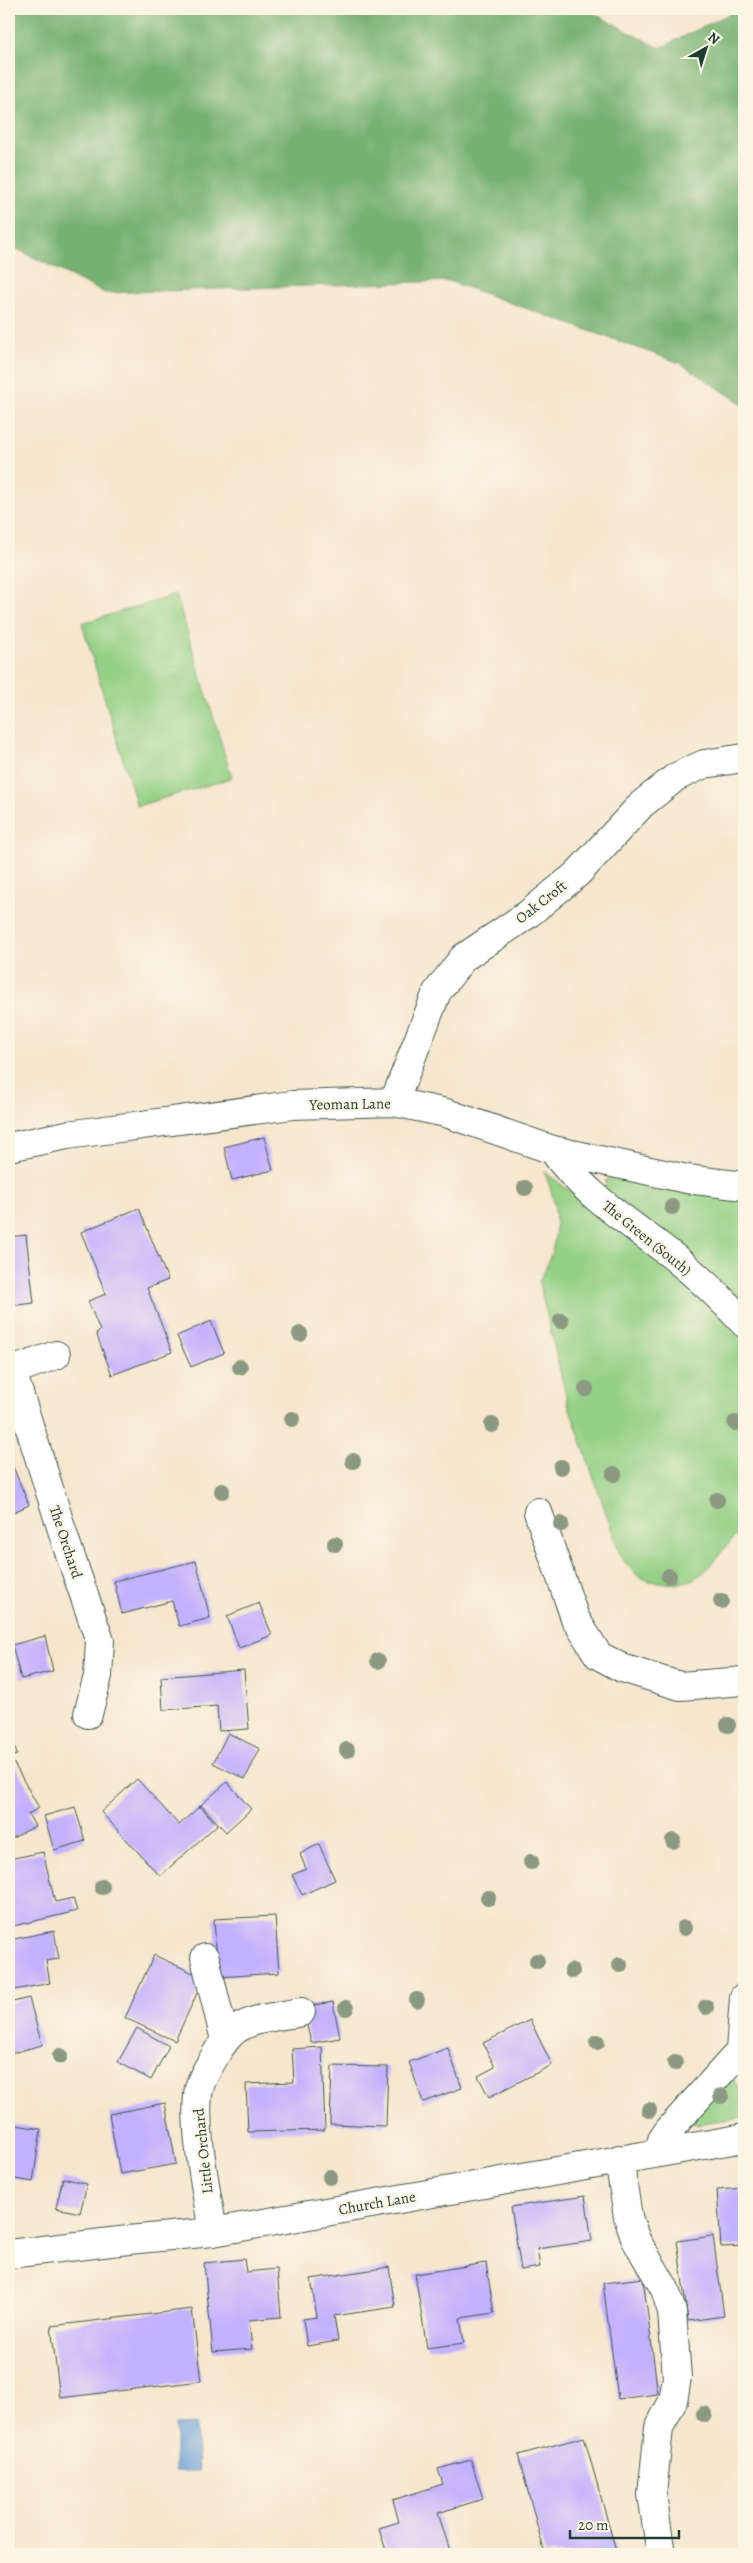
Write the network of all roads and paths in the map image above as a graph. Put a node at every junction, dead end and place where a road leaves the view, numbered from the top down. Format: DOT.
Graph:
graph roads {
  1 [pos="744,758"];
  2 [pos="394,1102"];
  3 [pos="9,1147"];
  4 [pos="554,1150"];
  5 [pos="744,1186"];
  6 [pos="744,1323"];
  7 [pos="56,1355"];
  8 [pos="10,1372"];
  9 [pos="538,1512"];
  10 [pos="744,1680"];
  11 [pos="88,1714"];
  12 [pos="205,1958"];
  13 [pos="744,1997"];
  14 [pos="301,2012"];
  15 [pos="225,2040"];
  16 [pos="742,2056"];
  17 [pos="744,2138"];
  18 [pos="658,2153"];
  19 [pos="619,2159"];
  20 [pos="213,2232"];
  21 [pos="12,2249"];
  22 [pos="661,2554"];
  1 -- 2 [label="street, Oak Croft"];
  2 -- 3 [label="street, Yeoman Lane"];
  2 -- 4 [label="street, Yeoman Lane"];
  4 -- 5 [label="street, Yeoman Lane"];
  4 -- 6 [label="street, The Green (South)"];
  7 -- 8 [label="street, The Orchard"];
  8 -- 11 [label="street, The Orchard"];
  9 -- 10 [label="street"];
  12 -- 15 [label="street"];
  13 -- 16 [label="street"];
  14 -- 15 [label="street, Little Orchard"];
  15 -- 20 [label="street, Little Orchard"];
  16 -- 18 [label="street"];
  17 -- 18 [label="street, Church Lane"];
  18 -- 19 [label="street, Church Lane"];
  19 -- 20 [label="street, Church Lane"];
  19 -- 22 [label="street"];
  20 -- 21 [label="street, Church Lane"];
}
